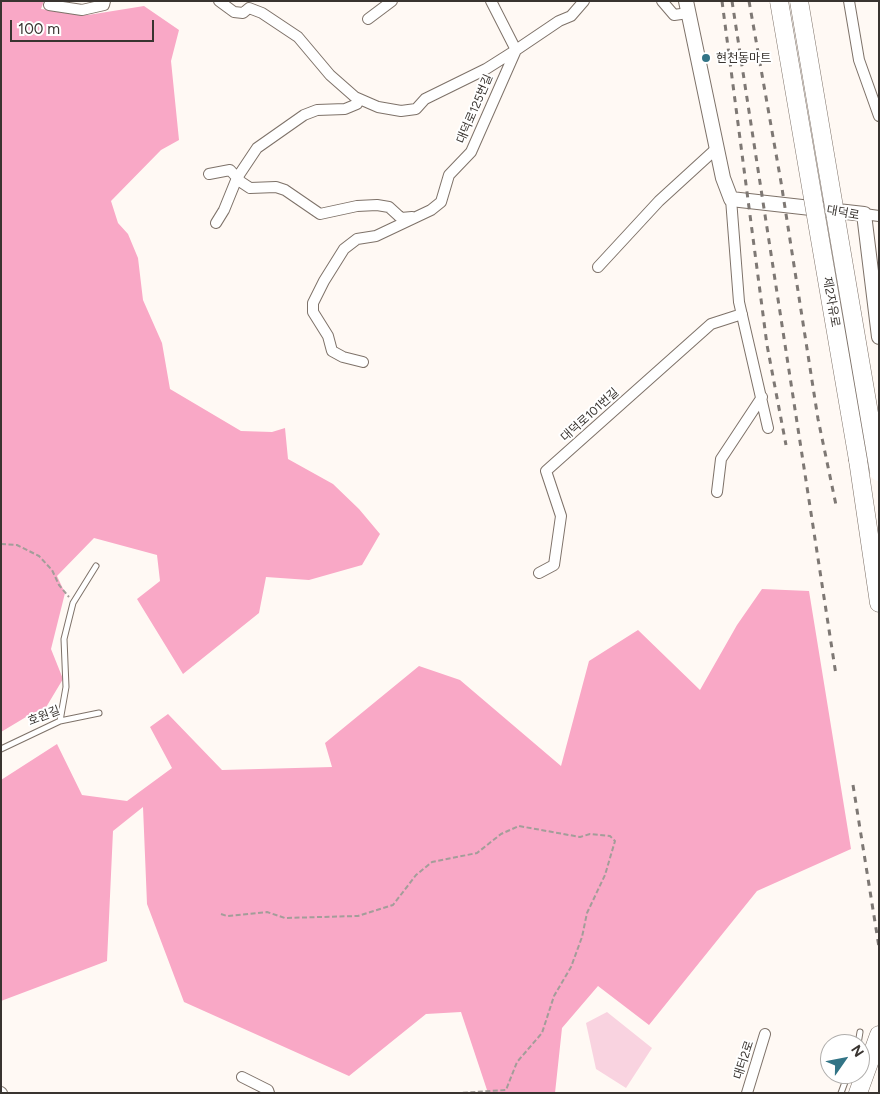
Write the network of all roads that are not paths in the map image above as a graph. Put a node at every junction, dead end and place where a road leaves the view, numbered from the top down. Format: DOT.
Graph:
graph roads {
  1 [pos="105,1"];
  2 [pos="219,1"];
  3 [pos="392,1"];
  4 [pos="492,1"];
  5 [pos="584,1"];
  6 [pos="662,1"];
  7 [pos="779,1"];
  8 [pos="799,1"];
  9 [pos="849,1"];
  10 [pos="49,5"];
  11 [pos="687,7"];
  12 [pos="368,19"];
  13 [pos="516,50"];
  14 [pos="359,99"];
  15 [pos="879,116"];
  16 [pos="717,148"];
  17 [pos="209,174"];
  18 [pos="237,178"];
  19 [pos="731,199"];
  20 [pos="864,214"];
  21 [pos="879,216"];
  22 [pos="415,217"];
  23 [pos="216,222"];
  24 [pos="598,267"];
  25 [pos="742,314"];
  26 [pos="879,337"];
  27 [pos="363,362"];
  28 [pos="762,397"];
  29 [pos="768,428"];
  30 [pos="879,472"];
  31 [pos="717,492"];
  32 [pos="96,566"];
  33 [pos="539,573"];
  34 [pos="879,604"];
  35 [pos="98,713"];
  36 [pos="60,721"];
  37 [pos="1,748"];
  38 [pos="766,1034"];
  39 [pos="879,1035"];
  40 [pos="242,1078"];
  41 [pos="269,1093"];
  42 [pos="747,1093"];
  43 [pos="858,1093"];
  1 -- 10 [label="street"];
  2 -- 14 [label="street, 대덕로125번길"];
  3 -- 12 [label="street"];
  4 -- 13 [label="street"];
  5 -- 13 [label="street, 대덕로125번길"];
  6 -- 11 [label="street"];
  7 -- 34 [label="highway, 제2자유로, bridge"];
  8 -- 30 [label="highway, 제2자유로, bridge"];
  9 -- 15 [label="street"];
  11 -- 16 [label="street"];
  13 -- 14 [label="street, 대덕로125번길"];
  13 -- 22 [label="street, 대덕로125번길"];
  14 -- 18 [label="street"];
  16 -- 19 [label="street"];
  16 -- 24 [label="street"];
  17 -- 18 [label="street"];
  18 -- 22 [label="street"];
  18 -- 23 [label="street"];
  19 -- 20 [label="street, 대덕로"];
  19 -- 25 [label="street"];
  20 -- 21 [label="street"];
  20 -- 26 [label="street, 대덕로"];
  22 -- 27 [label="street, 대덕로125번길"];
  25 -- 28 [label="street"];
  25 -- 33 [label="street, 대덕로101번길"];
  28 -- 29 [label="street"];
  28 -- 31 [label="street"];
  32 -- 36 [label="lane"];
  35 -- 36 [label="lane, 호원길"];
  36 -- 37 [label="lane, 호원길"];
  38 -- 42 [label="street, 대터2로"];
  39 -- 43 [label="highway"];
  40 -- 41 [label="street"];
}
